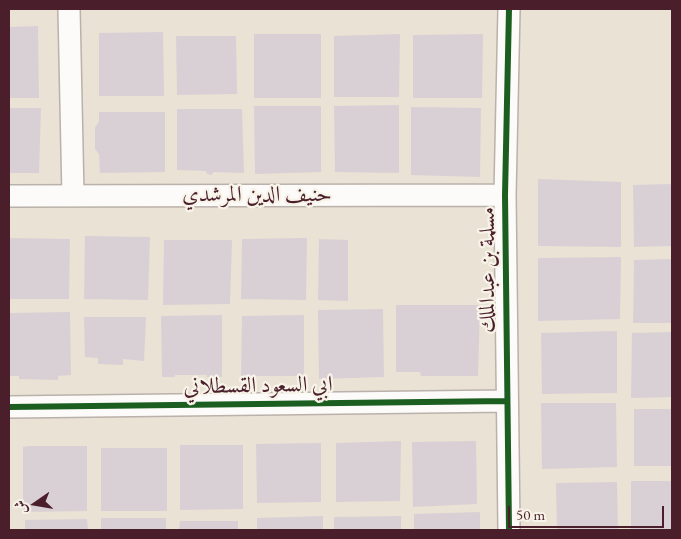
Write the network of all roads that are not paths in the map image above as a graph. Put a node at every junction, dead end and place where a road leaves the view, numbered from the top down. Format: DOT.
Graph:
graph roads {
  1 [pos="69,9"];
  2 [pos="509,9"];
  3 [pos="506,195"];
  4 [pos="9,196"];
  5 [pos="73,196"];
  6 [pos="507,401"];
  7 [pos="9,407"];
  8 [pos="509,530"];
  1 -- 5 [label="street"];
  2 -- 3 [label="street, مسلمة بن عبدالملك"];
  3 -- 5 [label="street, حنيف الدين المرشدي"];
  3 -- 6 [label="street, مسلمة بن عبدالملك"];
  4 -- 5 [label="street, حنيف الدين المرشدي"];
  6 -- 7 [label="street, ابي السعود القسطلاني"];
  6 -- 8 [label="street, مسلمة بن عبدالملك"];
}
